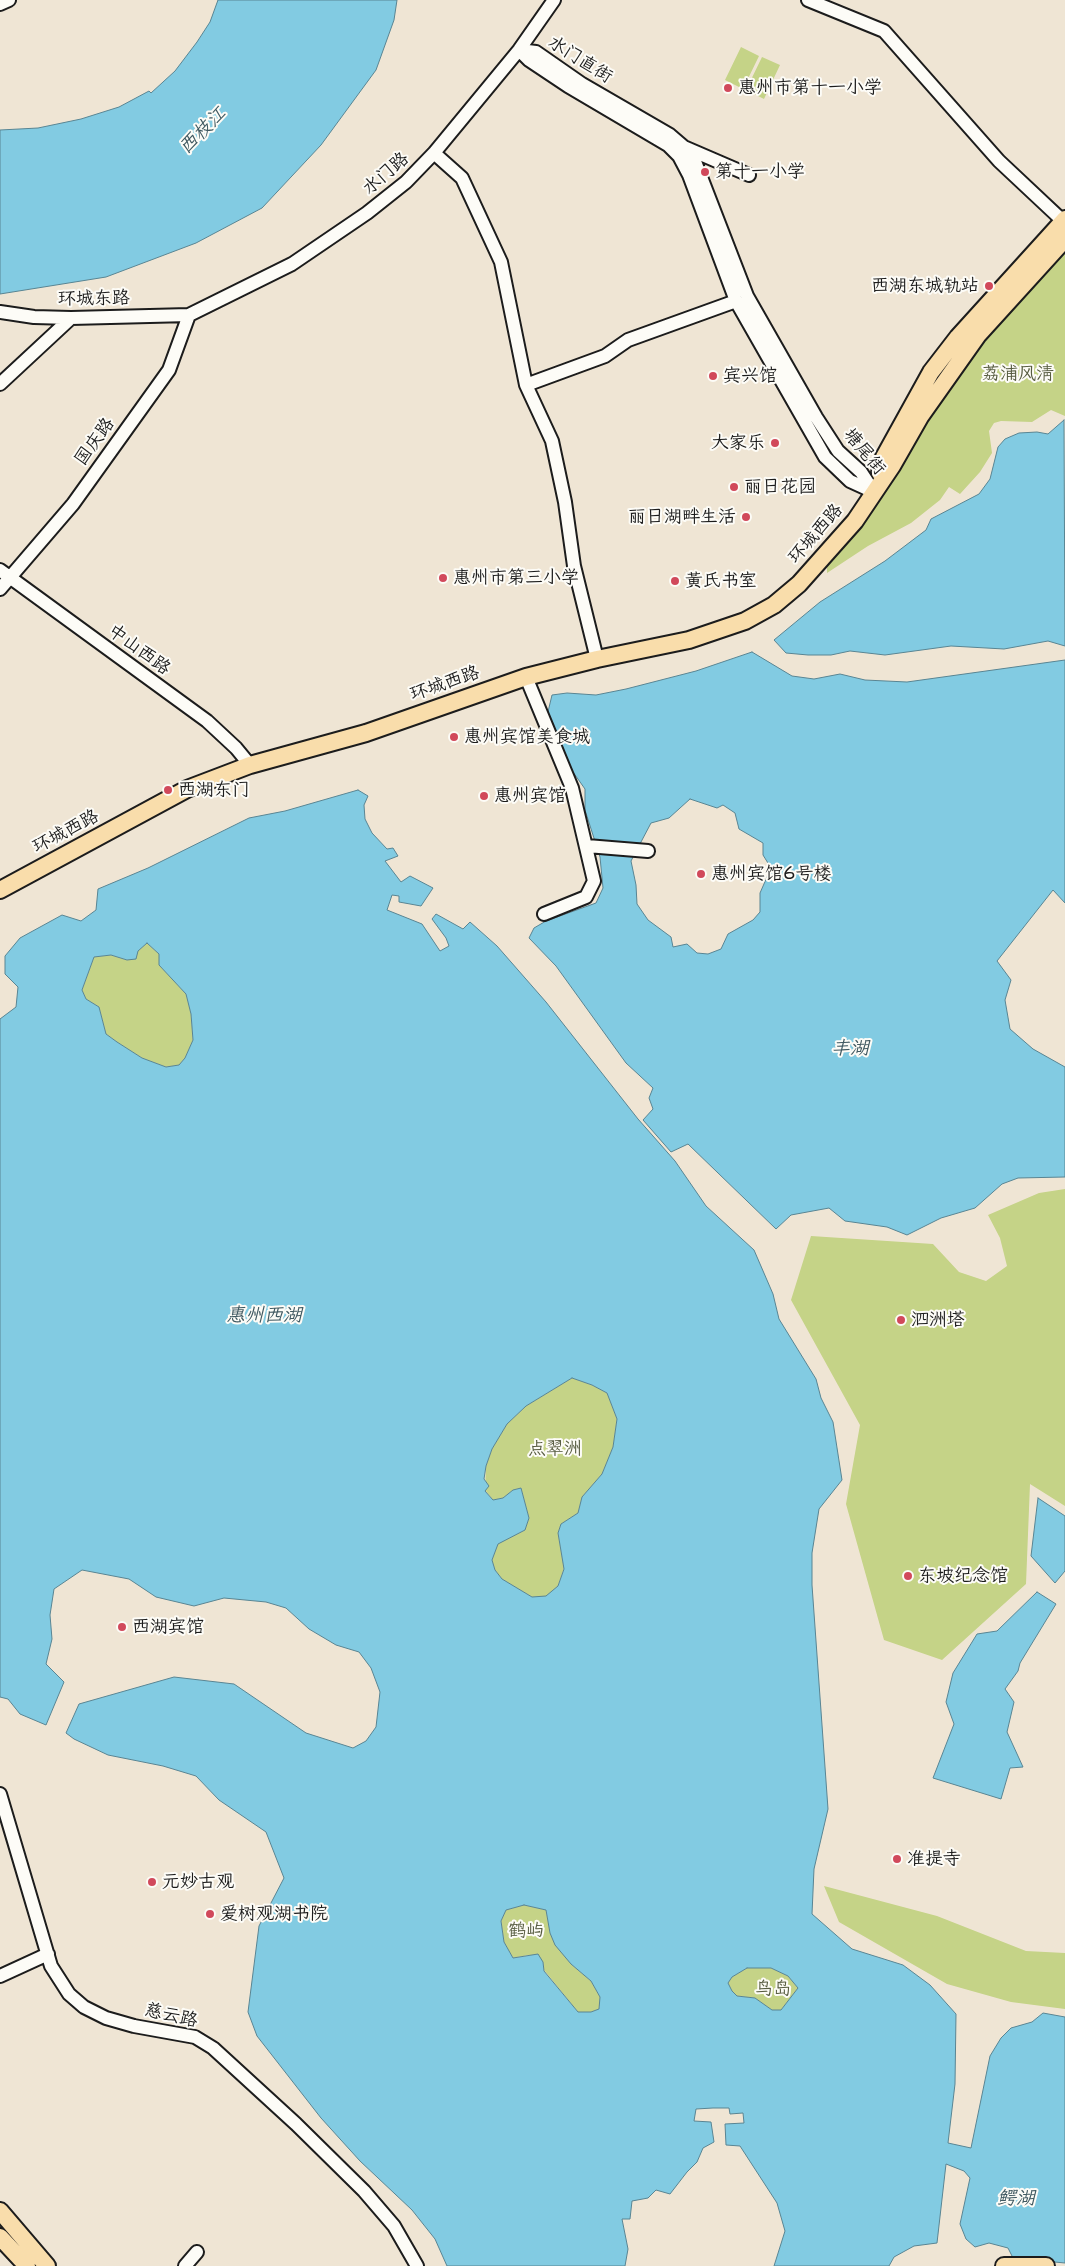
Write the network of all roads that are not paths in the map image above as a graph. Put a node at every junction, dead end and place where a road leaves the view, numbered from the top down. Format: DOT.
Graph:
graph roads {
  1 [pos="9,0"];
  2 [pos="554,0"];
  3 [pos="808,0"];
  4 [pos="0,4"];
  5 [pos="519,50"];
  6 [pos="668,145"];
  7 [pos="684,147"];
  8 [pos="434,153"];
  9 [pos="748,175"];
  10 [pos="1064,220"];
  11 [pos="1065,239"];
  12 [pos="736,301"];
  13 [pos="0,312"];
  14 [pos="189,315"];
  15 [pos="71,318"];
  16 [pos="0,384"];
  17 [pos="526,385"];
  18 [pos="874,492"];
  19 [pos="5,574"];
  20 [pos="0,589"];
  21 [pos="597,659"];
  22 [pos="526,677"];
  23 [pos="250,765"];
  24 [pos="587,846"];
  25 [pos="648,851"];
  26 [pos="0,890"];
  27 [pos="544,914"];
  28 [pos="0,1794"];
  29 [pos="48,1954"];
  30 [pos="0,1976"];
  31 [pos="0,2210"];
  32 [pos="0,2237"];
  33 [pos="197,2252"];
  34 [pos="27,2266"];
  35 [pos="48,2266"];
  36 [pos="185,2266"];
  37 [pos="418,2266"];
  38 [pos="1004,2266"];
  39 [pos="1046,2266"];
  1 -- 4 [label="street"];
  2 -- 5 [label="street, 水门路"];
  3 -- 10 [label="street"];
  5 -- 6 [label="street, 水门直街"];
  5 -- 7 [label="street, 水门直街"];
  5 -- 8 [label="street, 水门路"];
  6 -- 12 [label="street, 塘尾街"];
  7 -- 9 [label="street, 水门直街"];
  7 -- 18 [label="street, 塘尾街"];
  8 -- 14 [label="street, 水门路"];
  8 -- 17 [label="street"];
  10 -- 18 [label="main road, 环城西路"];
  11 -- 18 [label="main road, 环城西路"];
  12 -- 17 [label="street"];
  12 -- 18 [label="street, 塘尾街"];
  13 -- 15 [label="street, 环城东路"];
  14 -- 15 [label="street, 环城东路"];
  14 -- 19 [label="street, 国庆路"];
  15 -- 16 [label="street"];
  17 -- 21 [label="street"];
  18 -- 21 [label="main road, 环城西路"];
  19 -- 20 [label="street, 国庆路"];
  19 -- 23 [label="street, 中山西路"];
  21 -- 22 [label="main road, 环城西路"];
  22 -- 23 [label="main road, 环城西路"];
  22 -- 24 [label="street"];
  23 -- 26 [label="main road, 环城西路"];
  24 -- 25 [label="street"];
  24 -- 27 [label="street"];
  28 -- 29 [label="street, 慈云路"];
  29 -- 30 [label="street"];
  29 -- 37 [label="street, 慈云路"];
  31 -- 35 [label="main road"];
  32 -- 34 [label="main road"];
  33 -- 36 [label="street"];
  38 -- 39 [label="main road"];
}
